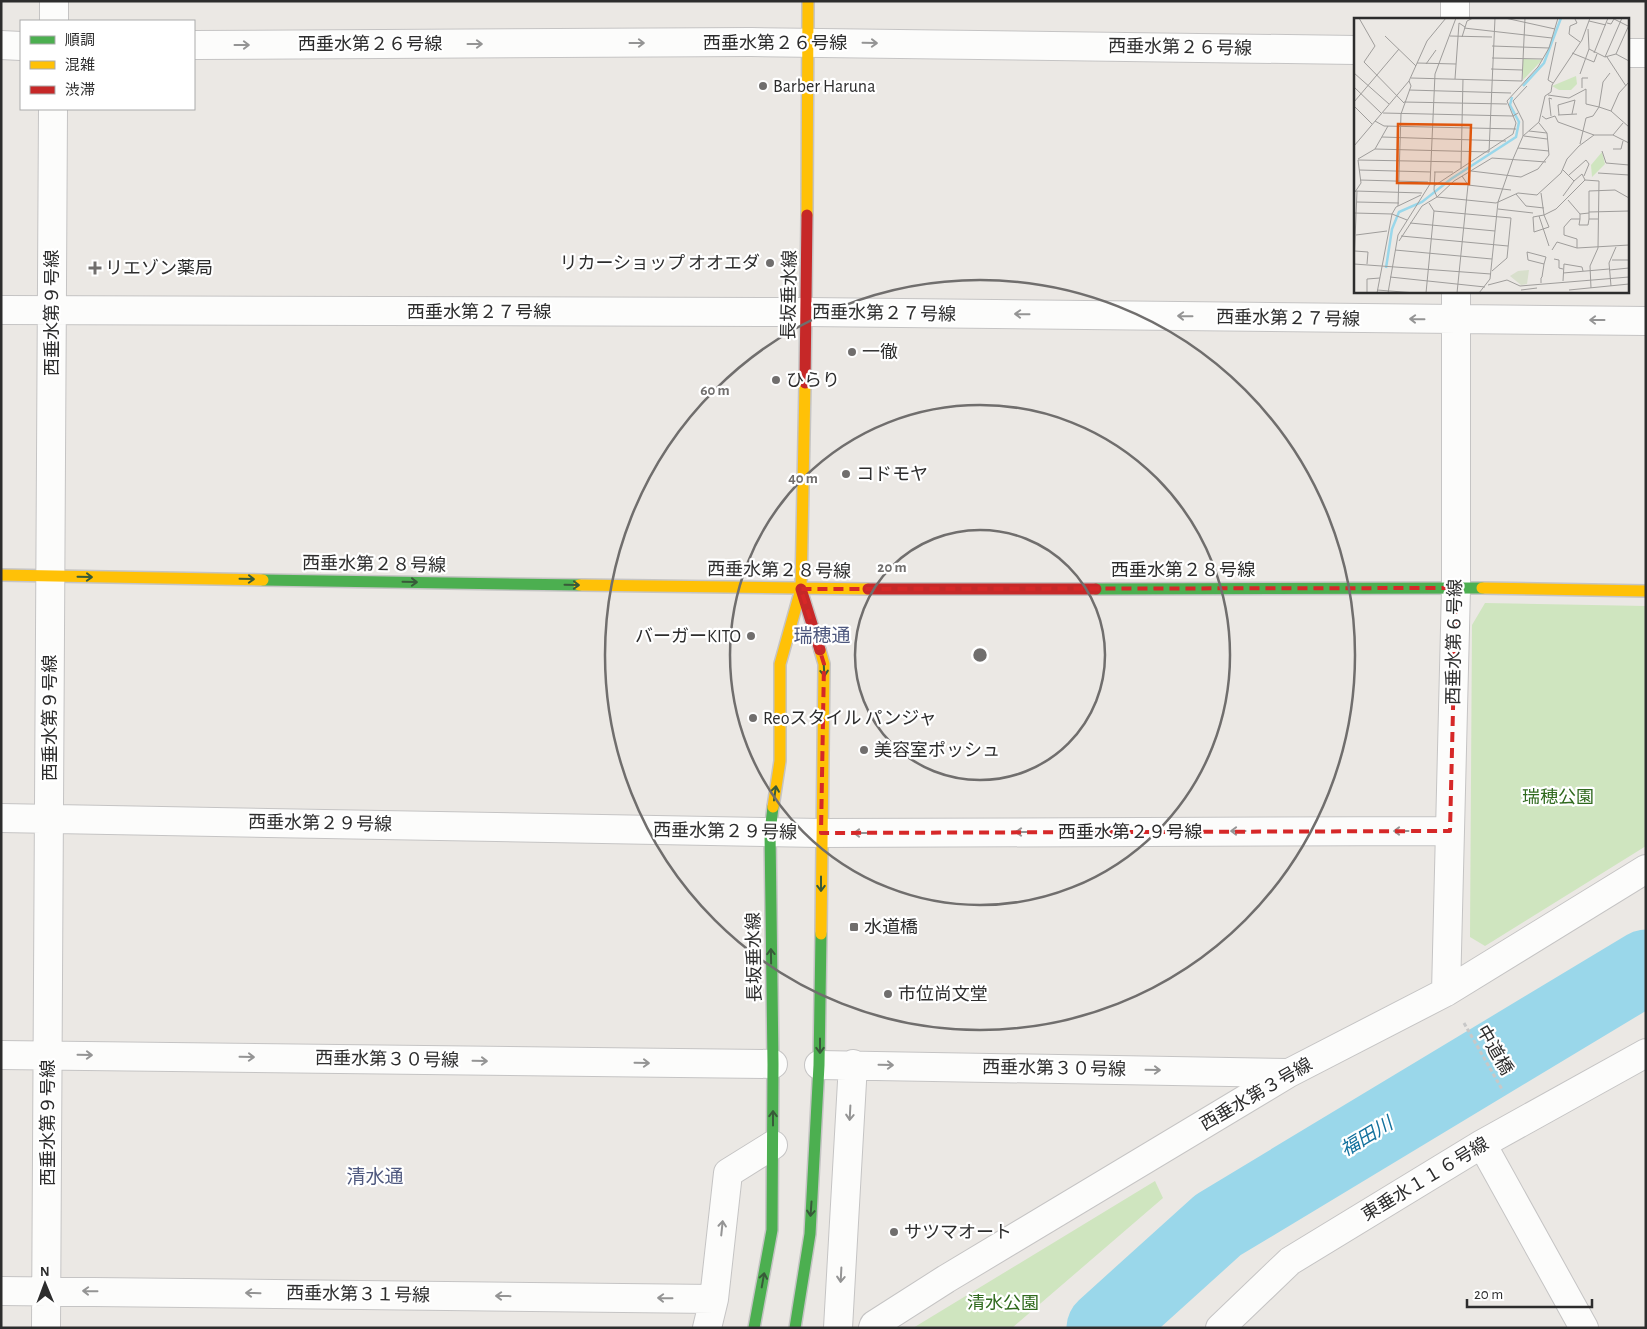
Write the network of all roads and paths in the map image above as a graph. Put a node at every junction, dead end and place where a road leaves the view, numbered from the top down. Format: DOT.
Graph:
graph roads {
  1 [pos="54,1"];
  2 [pos="808,1"];
  3 [pos="1456,1"];
  4 [pos="1456,18"];
  5 [pos="54,20"];
  6 [pos="808,43"];
  7 [pos="1,45"];
  8 [pos="20,46"];
  9 [pos="195,46"];
  10 [pos="1354,50"];
  11 [pos="1630,53"];
  12 [pos="1646,53"];
  13 [pos="53,110"];
  14 [pos="1456,292"];
  15 [pos="1,310"];
  16 [pos="52,311"];
  17 [pos="807,312"];
  18 [pos="1456,320"];
  19 [pos="1646,321"];
  20 [pos="1,576"];
  21 [pos="51,576"];
  22 [pos="1456,588"];
  23 [pos="801,589"];
  24 [pos="1646,591"];
  25 [pos="1,818"];
  26 [pos="50,818"];
  27 [pos="1450,831"];
  28 [pos="770,832"];
  29 [pos="821,833"];
  30 [pos="1646,869"];
  31 [pos="1446,992"];
  32 [pos="1646,1053"];
  33 [pos="1,1055"];
  34 [pos="48,1055"];
  35 [pos="773,1064"];
  36 [pos="853,1064"];
  37 [pos="819,1065"];
  38 [pos="1289,1073"];
  39 [pos="1522,1122"];
  40 [pos="1482,1144"];
  41 [pos="773,1145"];
  42 [pos="1,1291"];
  43 [pos="46,1291"];
  44 [pos="714,1299"];
  45 [pos="46,1328"];
  46 [pos="707,1328"];
  47 [pos="754,1328"];
  48 [pos="795,1328"];
  49 [pos="838,1328"];
  50 [pos="873,1328"];
  51 [pos="1220,1328"];
  52 [pos="1584,1328"];
  1 -- 5 [label="street"];
  2 -- 6 [label="main road, 長坂垂水線"];
  3 -- 4 [label="street"];
  9 -- 6 [label="street, 西垂水第２６号線, one-way"];
  6 -- 10 [label="street, 西垂水第２６号線, one-way"];
  6 -- 17 [label="main road, 長坂垂水線"];
  7 -- 8 [label="street"];
  11 -- 12 [label="street"];
  13 -- 16 [label="street, 西垂水第９号線"];
  14 -- 18 [label="street, 西垂水第６号線"];
  15 -- 16 [label="street, 西垂水第２７号線"];
  16 -- 17 [label="street, 西垂水第２７号線"];
  16 -- 21 [label="street, 西垂水第９号線"];
  18 -- 17 [label="street, 西垂水第２７号線, one-way"];
  17 -- 23 [label="main road, 長坂垂水線"];
  19 -- 18 [label="street, 西垂水第２７号線, one-way"];
  18 -- 22 [label="street, 西垂水第６号線"];
  20 -- 21 [label="main road, 西垂水第２８号線"];
  21 -- 23 [label="main road, 西垂水第２８号線, one-way"];
  21 -- 26 [label="street, 西垂水第９号線"];
  22 -- 23 [label="main road, 西垂水第２８号線"];
  22 -- 24 [label="main road, 西垂水第２８号線"];
  22 -- 27 [label="street, 西垂水第６号線"];
  28 -- 23 [label="main road, 長坂垂水線, one-way"];
  23 -- 29 [label="main road, 長坂垂水線, one-way"];
  25 -- 26 [label="street, 西垂水第２９号線"];
  26 -- 28 [label="street, 西垂水第２９号線"];
  26 -- 34 [label="street, 西垂水第９号線"];
  27 -- 29 [label="street, 西垂水第２９号線, one-way"];
  27 -- 31 [label="street, 西垂水第６号線"];
  28 -- 29 [label="street, 西垂水第２９号線"];
  35 -- 28 [label="main road, 長坂垂水線, one-way"];
  29 -- 37 [label="main road, 長坂垂水線, one-way"];
  30 -- 31 [label="street, 西垂水第３号線"];
  31 -- 38 [label="street, 西垂水第３号線"];
  31 -- 39 [label="path, 中道橋"];
  32 -- 39 [label="street, 東垂水１１６号線"];
  33 -- 34 [label="street, 西垂水第３０号線"];
  34 -- 35 [label="street, 西垂水第３０号線, one-way"];
  34 -- 43 [label="street, 西垂水第９号線"];
  41 -- 35 [label="main road, 長坂垂水線, one-way"];
  36 -- 37 [label="street, 西垂水第３０号線"];
  36 -- 38 [label="street, 西垂水第３０号線, one-way"];
  36 -- 49 [label="street, one-way"];
  37 -- 48 [label="main road, 長坂垂水線, one-way"];
  38 -- 50 [label="street, 西垂水第３号線"];
  39 -- 40 [label="street, 東垂水１１６号線"];
  40 -- 51 [label="street, 東垂水１１６号線"];
  40 -- 52 [label="street"];
  44 -- 41 [label="street, one-way"];
  47 -- 41 [label="main road, 長坂垂水線, one-way"];
  42 -- 43 [label="street, 西垂水第３１号線"];
  44 -- 43 [label="street, 西垂水第３１号線, one-way"];
  43 -- 45 [label="street, 西垂水第９号線"];
  44 -- 46 [label="street"];
}
